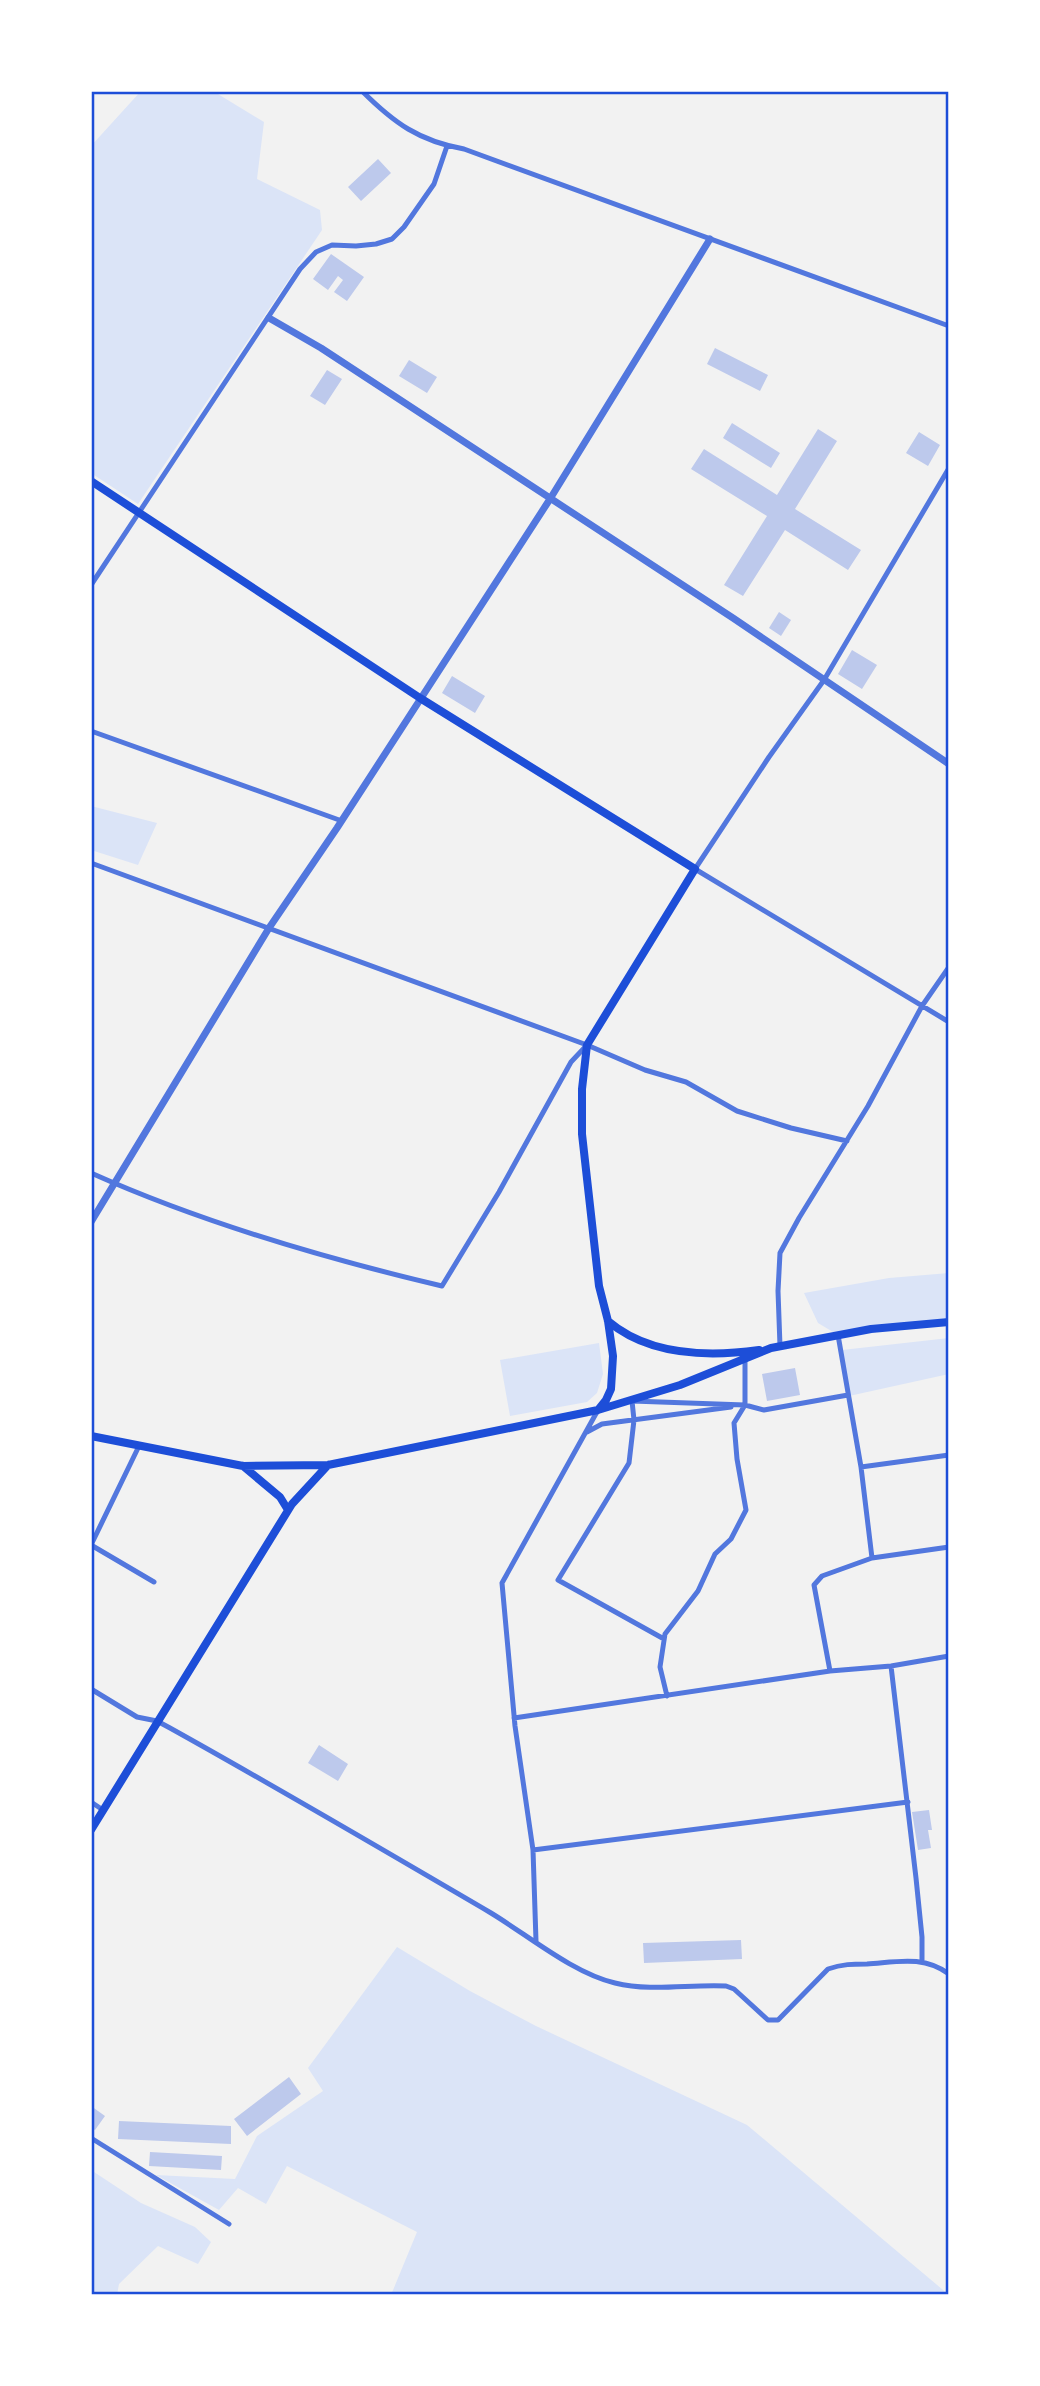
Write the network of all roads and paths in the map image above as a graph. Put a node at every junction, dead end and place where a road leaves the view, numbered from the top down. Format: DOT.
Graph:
graph roads {
  1 [pos="362,91"];
  2 [pos="447,146"];
  3 [pos="710,239"];
  4 [pos="269,318"];
  5 [pos="949,326"];
  6 [pos="949,468"];
  7 [pos="91,481"];
  8 [pos="550,499"];
  9 [pos="139,513"];
  10 [pos="91,585"];
  11 [pos="824,680"];
  12 [pos="420,698"];
  13 [pos="91,731"];
  14 [pos="949,764"];
  15 [pos="342,821"];
  16 [pos="91,863"];
  17 [pos="695,869"];
  18 [pos="270,928"];
  19 [pos="949,967"];
  20 [pos="922,1006"];
  21 [pos="949,1023"];
  22 [pos="587,1045"];
  23 [pos="847,1140"];
  24 [pos="91,1173"];
  25 [pos="114,1184"];
  26 [pos="91,1222"];
  27 [pos="608,1321"];
  28 [pos="949,1322"];
  29 [pos="838,1335"];
  30 [pos="780,1346"];
  31 [pos="771,1348"];
  32 [pos="745,1359"];
  33 [pos="848,1395"];
  34 [pos="632,1401"];
  35 [pos="745,1405"];
  36 [pos="598,1410"];
  37 [pos="634,1420"];
  38 [pos="584,1434"];
  39 [pos="91,1436"];
  40 [pos="139,1446"];
  41 [pos="949,1455"];
  42 [pos="328,1465"];
  43 [pos="243,1466"];
  44 [pos="861,1467"];
  45 [pos="288,1510"];
  46 [pos="91,1545"];
  47 [pos="949,1547"];
  48 [pos="872,1558"];
  49 [pos="154,1582"];
  50 [pos="664,1639"];
  51 [pos="949,1656"];
  52 [pos="891,1666"];
  53 [pos="830,1671"];
  54 [pos="91,1689"];
  55 [pos="667,1696"];
  56 [pos="514,1718"];
  57 [pos="157,1721"];
  58 [pos="91,1802"];
  59 [pos="908,1802"];
  60 [pos="103,1810"];
  61 [pos="91,1830"];
  62 [pos="533,1850"];
  63 [pos="536,1941"];
  64 [pos="922,1961"];
  65 [pos="949,1974"];
  66 [pos="91,2138"];
  67 [pos="229,2224"];
  1 -- 2 [label="street"];
  2 -- 3 [label="street"];
  2 -- 4 [label="street"];
  3 -- 5 [label="street"];
  3 -- 8 [label="street"];
  4 -- 8 [label="street"];
  4 -- 9 [label="street"];
  6 -- 11 [label="street"];
  7 -- 9 [label="main road"];
  8 -- 11 [label="street"];
  8 -- 12 [label="street"];
  9 -- 10 [label="street"];
  9 -- 12 [label="main road"];
  11 -- 14 [label="street"];
  11 -- 17 [label="street"];
  12 -- 15 [label="street"];
  12 -- 17 [label="main road"];
  13 -- 15 [label="street"];
  15 -- 18 [label="street"];
  16 -- 18 [label="street"];
  17 -- 20 [label="street"];
  17 -- 22 [label="main road"];
  18 -- 22 [label="street"];
  18 -- 25 [label="street"];
  19 -- 20 [label="street"];
  20 -- 21 [label="street"];
  20 -- 23 [label="street"];
  22 -- 23 [label="street"];
  22 -- 25 [label="street"];
  22 -- 27 [label="main road"];
  23 -- 30 [label="street"];
  24 -- 25 [label="street"];
  25 -- 26 [label="street"];
  27 -- 31 [label="main road"];
  27 -- 36 [label="main road"];
  28 -- 29 [label="main road"];
  29 -- 30 [label="main road"];
  29 -- 33 [label="street"];
  30 -- 31 [label="main road"];
  31 -- 32 [label="main road"];
  32 -- 34 [label="main road"];
  32 -- 35 [label="street"];
  33 -- 35 [label="street"];
  33 -- 44 [label="street"];
  34 -- 35 [label="street"];
  34 -- 36 [label="main road"];
  34 -- 37 [label="street"];
  35 -- 37 [label="street"];
  35 -- 50 [label="street"];
  36 -- 38 [label="street"];
  36 -- 42 [label="main road"];
  37 -- 38 [label="street"];
  37 -- 50 [label="street"];
  38 -- 56 [label="street"];
  39 -- 40 [label="main road"];
  40 -- 43 [label="main road"];
  40 -- 46 [label="street"];
  41 -- 44 [label="street"];
  42 -- 43 [label="main road"];
  42 -- 45 [label="main road"];
  43 -- 45 [label="main road"];
  44 -- 48 [label="street"];
  45 -- 57 [label="main road"];
  46 -- 49 [label="street"];
  47 -- 48 [label="street"];
  48 -- 53 [label="street"];
  50 -- 55 [label="street"];
  51 -- 52 [label="street"];
  52 -- 53 [label="street"];
  52 -- 59 [label="street"];
  53 -- 55 [label="street"];
  54 -- 57 [label="street"];
  55 -- 56 [label="street"];
  56 -- 62 [label="street"];
  57 -- 60 [label="main road"];
  57 -- 63 [label="street"];
  58 -- 60 [label="street"];
  59 -- 62 [label="street"];
  59 -- 64 [label="street"];
  60 -- 61 [label="main road"];
  62 -- 63 [label="street"];
  63 -- 64 [label="street"];
  64 -- 65 [label="street"];
  66 -- 67 [label="street"];
}
